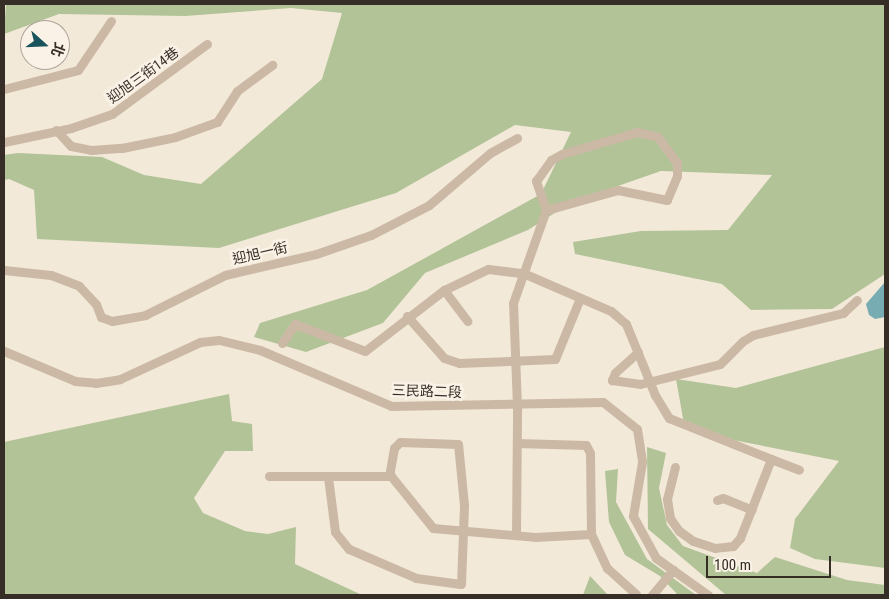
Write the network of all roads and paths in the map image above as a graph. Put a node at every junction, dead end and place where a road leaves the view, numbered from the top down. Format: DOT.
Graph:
graph roads {
  1 [pos="111,21"];
  2 [pos="207,44"];
  3 [pos="272,65"];
  4 [pos="4,89"];
  5 [pos="56,130"];
  6 [pos="517,138"];
  7 [pos="4,142"];
  8 [pos="546,210"];
  9 [pos="4,270"];
  10 [pos="523,273"];
  11 [pos="444,290"];
  12 [pos="580,298"];
  13 [pos="857,300"];
  14 [pos="407,316"];
  15 [pos="467,321"];
  16 [pos="282,342"];
  17 [pos="4,351"];
  18 [pos="638,352"];
  19 [pos="513,363"];
  20 [pos="517,406"];
  21 [pos="517,443"];
  22 [pos="771,459"];
  23 [pos="675,467"];
  24 [pos="799,470"];
  25 [pos="269,476"];
  26 [pos="389,476"];
  27 [pos="328,477"];
  28 [pos="717,500"];
  29 [pos="752,510"];
  30 [pos="462,530"];
  31 [pos="516,534"];
  32 [pos="591,534"];
  33 [pos="673,570"];
  34 [pos="636,594"];
  35 [pos="652,595"];
  36 [pos="708,595"];
  1 -- 4 [label="street"];
  2 -- 5 [label="street, 迎旭三街14巷"];
  3 -- 5 [label="street"];
  5 -- 7 [label="street, 迎旭三街14巷"];
  6 -- 9 [label="street, 迎旭一街"];
  8 -- 8 [label="street"];
  8 -- 10 [label="street"];
  10 -- 11 [label="street"];
  10 -- 12 [label="street"];
  10 -- 19 [label="street"];
  11 -- 14 [label="street"];
  11 -- 15 [label="street"];
  12 -- 18 [label="street"];
  12 -- 19 [label="street"];
  13 -- 18 [label="street"];
  14 -- 16 [label="street"];
  14 -- 19 [label="street"];
  17 -- 20 [label="street, 三民路二段"];
  18 -- 22 [label="street, bridge"];
  19 -- 20 [label="street"];
  20 -- 21 [label="street"];
  20 -- 33 [label="street, 三民路二段"];
  21 -- 31 [label="street"];
  21 -- 32 [label="street"];
  22 -- 24 [label="street"];
  22 -- 29 [label="street"];
  23 -- 29 [label="street"];
  25 -- 27 [label="street"];
  26 -- 27 [label="street"];
  26 -- 30 [label="street"];
  26 -- 30 [label="street"];
  27 -- 30 [label="street"];
  28 -- 29 [label="street"];
  30 -- 31 [label="street"];
  31 -- 32 [label="street"];
  32 -- 34 [label="street"];
  33 -- 35 [label="street"];
  33 -- 36 [label="street, 三民路二段"];
}
